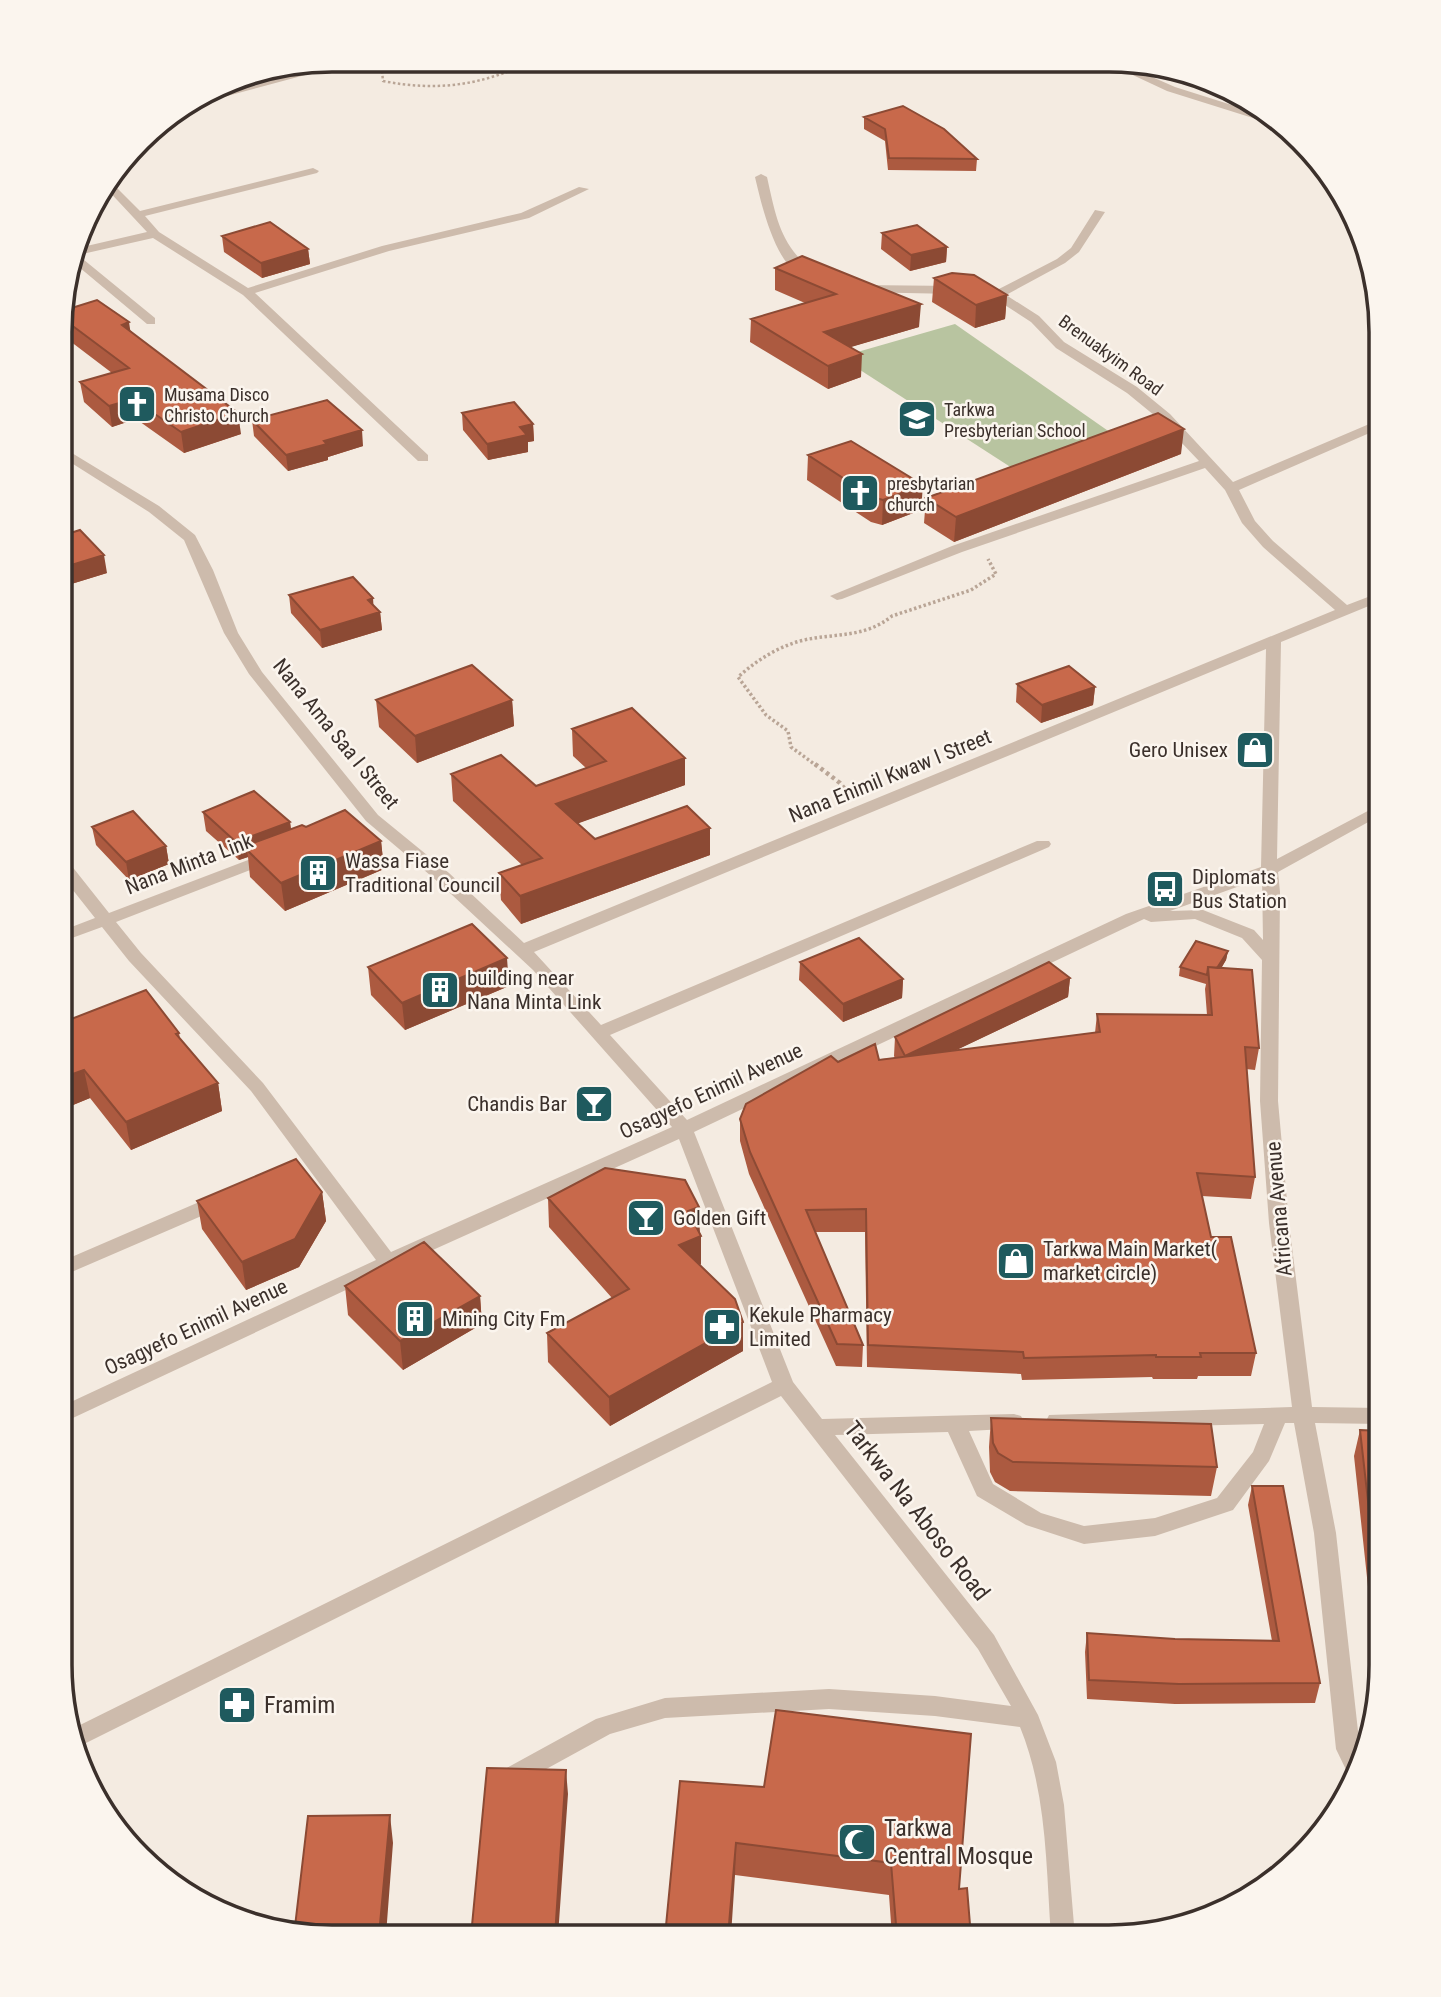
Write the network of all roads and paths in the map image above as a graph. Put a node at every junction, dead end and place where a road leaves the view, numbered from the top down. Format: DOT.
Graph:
graph roads {
  1 [pos="312,72"];
  2 [pos="382,72"];
  3 [pos="508,72"];
  4 [pos="1138,73"];
  5 [pos="222,96"];
  6 [pos="1252,116"];
  7 [pos="1258,118"];
  8 [pos="313,171"];
  9 [pos="761,177"];
  10 [pos="583,189"];
  11 [pos="113,190"];
  12 [pos="1099,212"];
  13 [pos="137,215"];
  14 [pos="155,234"];
  15 [pos="85,250"];
  16 [pos="81,263"];
  17 [pos="819,279"];
  18 [pos="845,288"];
  19 [pos="247,292"];
  20 [pos="997,295"];
  21 [pos="151,321"];
  22 [pos="1369,429"];
  23 [pos="72,457"];
  24 [pos="423,458"];
  25 [pos="1206,463"];
  26 [pos="1231,488"];
  27 [pos="984,540"];
  28 [pos="837,596"];
  29 [pos="1369,601"];
  30 [pos="1345,611"];
  31 [pos="1274,640"];
  32 [pos="862,811"];
  33 [pos="1369,815"];
  34 [pos="1043,844"];
  35 [pos="284,852"];
  36 [pos="1269,870"];
  37 [pos="72,878"];
  38 [pos="1132,918"];
  39 [pos="106,920"];
  40 [pos="72,933"];
  41 [pos="522,950"];
  42 [pos="1269,957"];
  43 [pos="600,1032"];
  44 [pos="684,1129"];
  45 [pos="235,1193"];
  46 [pos="388,1262"];
  47 [pos="72,1265"];
  48 [pos="784,1385"];
  49 [pos="72,1410"];
  50 [pos="1303,1415"];
  51 [pos="1277,1416"];
  52 [pos="1369,1416"];
  53 [pos="955,1423"];
  54 [pos="818,1427"];
  55 [pos="1028,1718"];
  56 [pos="82,1735"];
  57 [pos="1352,1757"];
  58 [pos="511,1777"];
  59 [pos="1062,1925"];
  1 -- 5 [label="street"];
  2 -- 3 [label="path"];
  4 -- 6 [label="street"];
  6 -- 7 [label="street"];
  8 -- 13 [label="street"];
  9 -- 17 [label="street"];
  10 -- 19 [label="street"];
  11 -- 13 [label="street"];
  12 -- 20 [label="street"];
  13 -- 14 [label="street"];
  14 -- 15 [label="street"];
  14 -- 19 [label="street"];
  16 -- 21 [label="street"];
  18 -- 20 [label="street, Brenuakyim Road"];
  19 -- 24 [label="street"];
  20 -- 25 [label="street, Brenuakyim Road"];
  22 -- 26 [label="street"];
  23 -- 41 [label="street, Nana Ama Saa I Street"];
  25 -- 26 [label="street, Brenuakyim Road"];
  25 -- 27 [label="street"];
  26 -- 30 [label="street, Brenuakyim Road"];
  27 -- 28 [label="street"];
  27 -- 32 [label="path"];
  29 -- 30 [label="street, Nana Enimil Kwaw I Street"];
  30 -- 31 [label="street, Nana Enimil Kwaw I Street"];
  31 -- 32 [label="street, Nana Enimil Kwaw I Street"];
  31 -- 36 [label="street, Africana Avenue"];
  32 -- 41 [label="street, Nana Enimil Kwaw I Street"];
  33 -- 36 [label="street, Osagyefo Enimil Avenue"];
  34 -- 43 [label="street"];
  35 -- 39 [label="street, Nana Minta Link"];
  36 -- 38 [label="street, Osagyefo Enimil Avenue"];
  36 -- 42 [label="street, Africana Avenue"];
  37 -- 39 [label="street"];
  38 -- 42 [label="street"];
  38 -- 44 [label="street, Osagyefo Enimil Avenue"];
  39 -- 40 [label="street, Nana Minta Link"];
  39 -- 46 [label="street"];
  41 -- 43 [label="street, Nana Ama Saa I Street"];
  42 -- 50 [label="street, Africana Avenue"];
  43 -- 44 [label="street, Nana Ama Saa I Street"];
  44 -- 46 [label="street, Osagyefo Enimil Avenue"];
  44 -- 48 [label="street, Tarkwa Na Aboso Road"];
  45 -- 47 [label="street"];
  46 -- 49 [label="street, Osagyefo Enimil Avenue"];
  48 -- 54 [label="street, Tarkwa Na Aboso Road"];
  48 -- 56 [label="street"];
  50 -- 51 [label="street"];
  50 -- 52 [label="street"];
  50 -- 57 [label="street, Africana Avenue"];
  51 -- 53 [label="street"];
  51 -- 53 [label="street"];
  53 -- 54 [label="street"];
  54 -- 55 [label="street, Tarkwa Na Aboso Road"];
  55 -- 58 [label="street"];
  55 -- 59 [label="street, Tarkwa Na Aboso Road"];
}
